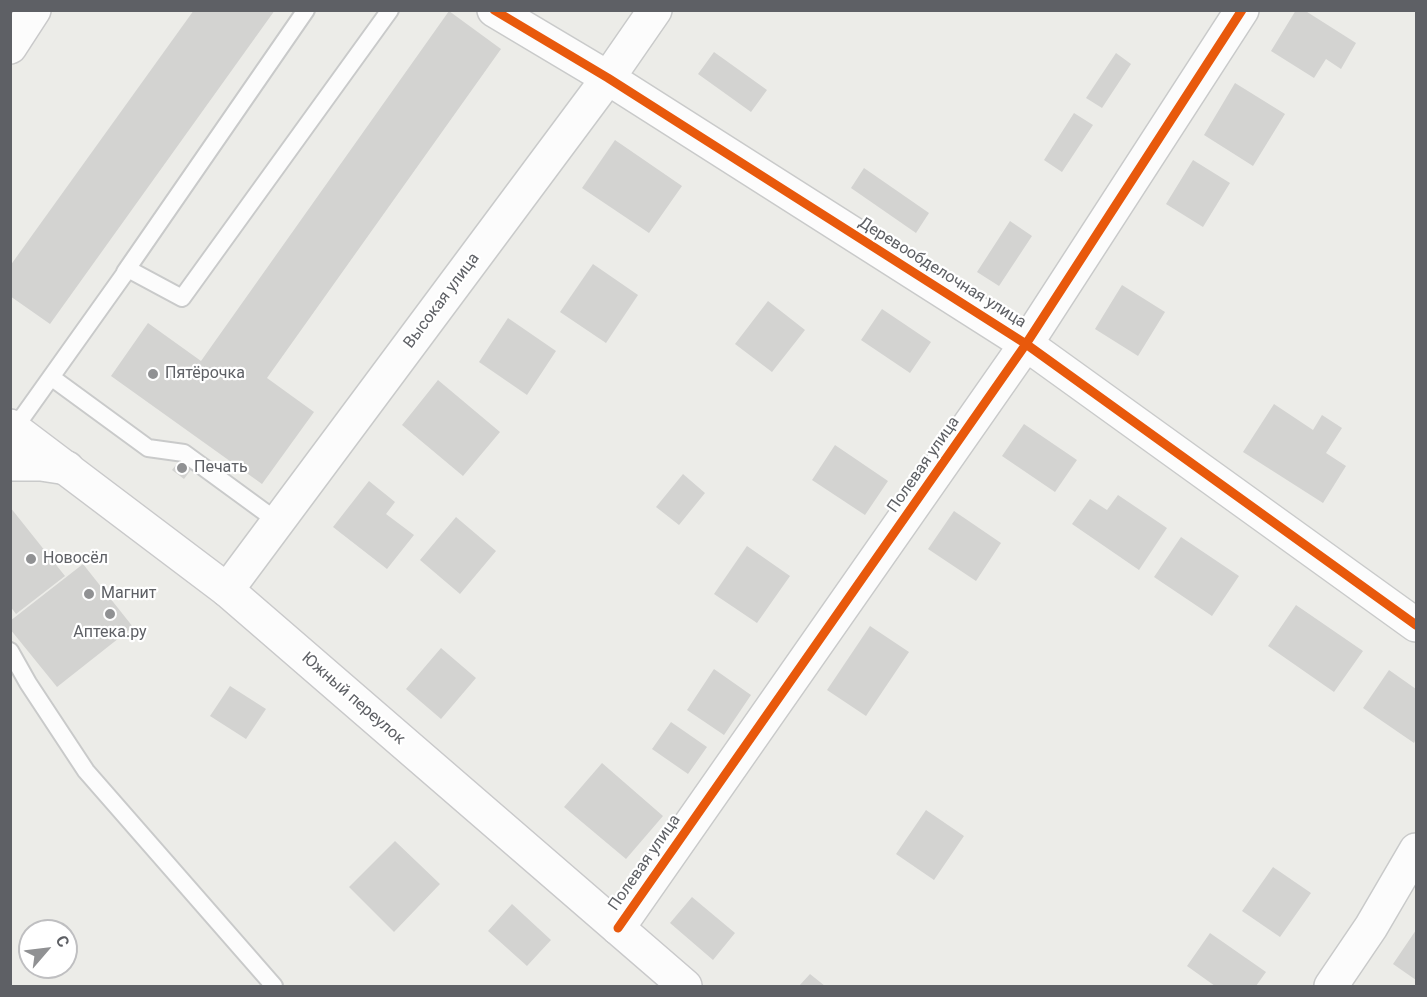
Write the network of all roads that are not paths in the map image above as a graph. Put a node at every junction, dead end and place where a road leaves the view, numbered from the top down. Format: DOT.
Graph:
graph roads {
  1 [pos="34,10"];
  2 [pos="306,10"];
  3 [pos="390,10"];
  4 [pos="494,10"];
  5 [pos="655,10"];
  6 [pos="1242,10"];
  7 [pos="10,47"];
  8 [pos="608,78"];
  9 [pos="125,272"];
  10 [pos="1026,344"];
  11 [pos="51,377"];
  12 [pos="12,427"];
  13 [pos="10,464"];
  14 [pos="67,468"];
  15 [pos="277,521"];
  16 [pos="227,590"];
  17 [pos="1416,625"];
  18 [pos="10,651"];
  19 [pos="1416,850"];
  20 [pos="618,928"];
  21 [pos="274,987"];
  22 [pos="685,987"];
  23 [pos="1331,987"];
  1 -- 7 [label="street"];
  2 -- 9 [label="lane"];
  3 -- 9 [label="lane"];
  4 -- 8 [label="street, Деревообделочная улица"];
  5 -- 8 [label="street, Высокая улица"];
  6 -- 10 [label="street, Полевая улица"];
  8 -- 10 [label="street, Деревообделочная улица"];
  8 -- 15 [label="street, Высокая улица"];
  9 -- 11 [label="lane"];
  10 -- 17 [label="street, Деревообделочная улица"];
  10 -- 20 [label="street, Полевая улица"];
  11 -- 12 [label="lane"];
  11 -- 15 [label="lane"];
  12 -- 14 [label="street, Южный переулок"];
  13 -- 14 [label="street"];
  14 -- 16 [label="street, Южный переулок"];
  15 -- 16 [label="street, Высокая улица"];
  16 -- 20 [label="street, Южный переулок"];
  18 -- 21 [label="lane"];
  19 -- 23 [label="street"];
  20 -- 22 [label="street, Южный переулок"];
}
